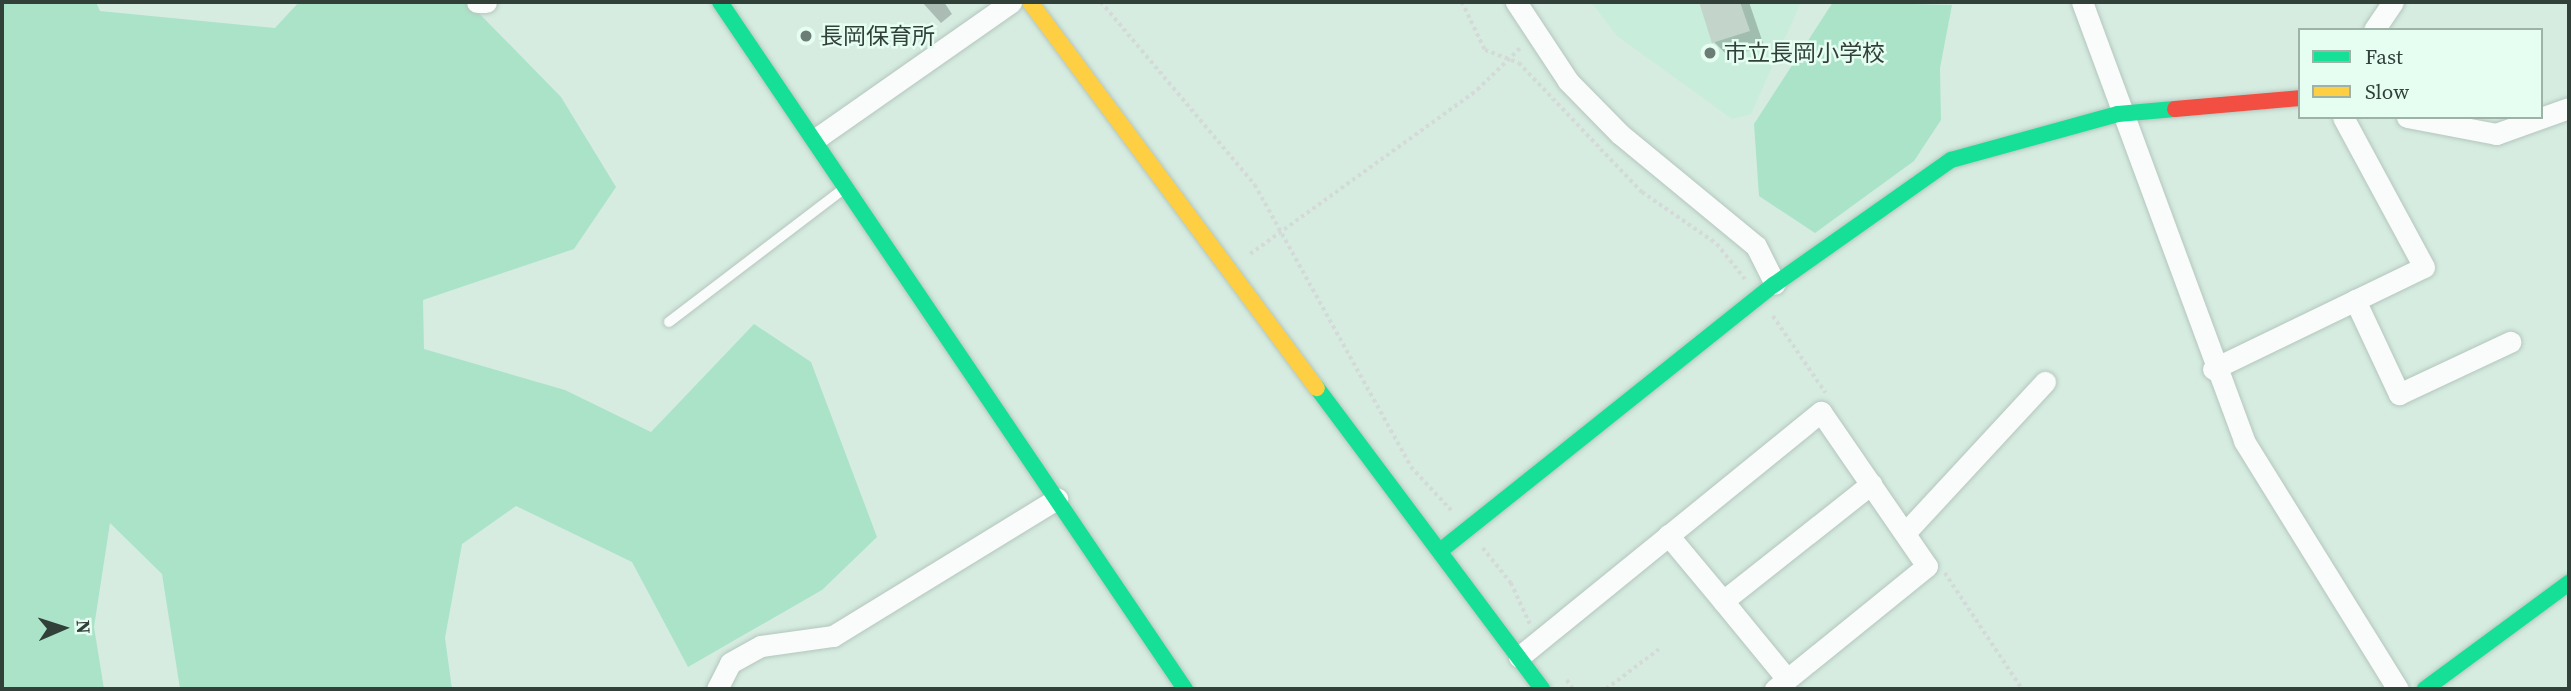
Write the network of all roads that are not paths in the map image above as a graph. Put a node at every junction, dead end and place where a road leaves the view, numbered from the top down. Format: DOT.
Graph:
graph roads {
  1 [pos="477,2"];
  2 [pos="486,2"];
  3 [pos="720,2"];
  4 [pos="1012,2"];
  5 [pos="1030,2"];
  6 [pos="1516,2"];
  7 [pos="2082,2"];
  8 [pos="2393,2"];
  9 [pos="2375,28"];
  10 [pos="2298,98"];
  11 [pos="2569,108"];
  12 [pos="2118,114"];
  13 [pos="2543,117"];
  14 [pos="2344,119"];
  15 [pos="2417,119"];
  16 [pos="2538,119"];
  17 [pos="817,138"];
  18 [pos="847,186"];
  19 [pos="1767,290"];
  20 [pos="2356,300"];
  21 [pos="670,322"];
  22 [pos="2510,342"];
  23 [pos="2213,369"];
  24 [pos="2045,382"];
  25 [pos="1871,484"];
  26 [pos="1057,499"];
  27 [pos="1905,533"];
  28 [pos="1668,535"];
  29 [pos="1440,551"];
  30 [pos="2569,583"];
  31 [pos="1723,601"];
  32 [pos="1518,657"];
  33 [pos="1781,684"];
  34 [pos="717,689"];
  35 [pos="1185,689"];
  36 [pos="1542,689"];
  37 [pos="2398,689"];
  38 [pos="2425,689"];
  1 -- 2 [label="street"];
  3 -- 17 [label="street"];
  4 -- 17 [label="street"];
  5 -- 29 [label="street"];
  6 -- 19 [label="street"];
  7 -- 12 [label="street"];
  8 -- 9 [label="street"];
  10 -- 12 [label="street"];
  11 -- 13 [label="street"];
  12 -- 19 [label="street"];
  12 -- 23 [label="street"];
  14 -- 20 [label="street"];
  15 -- 16 [label="street"];
  17 -- 18 [label="street"];
  18 -- 21 [label="lane"];
  18 -- 26 [label="street"];
  19 -- 29 [label="street"];
  20 -- 22 [label="street"];
  20 -- 23 [label="street"];
  23 -- 37 [label="street"];
  24 -- 27 [label="street"];
  25 -- 27 [label="street"];
  25 -- 28 [label="street"];
  25 -- 31 [label="street"];
  26 -- 34 [label="street"];
  26 -- 35 [label="street"];
  27 -- 33 [label="street"];
  28 -- 31 [label="street"];
  28 -- 32 [label="street"];
  29 -- 32 [label="street"];
  30 -- 38 [label="street"];
  31 -- 33 [label="street"];
  32 -- 36 [label="street"];
}
